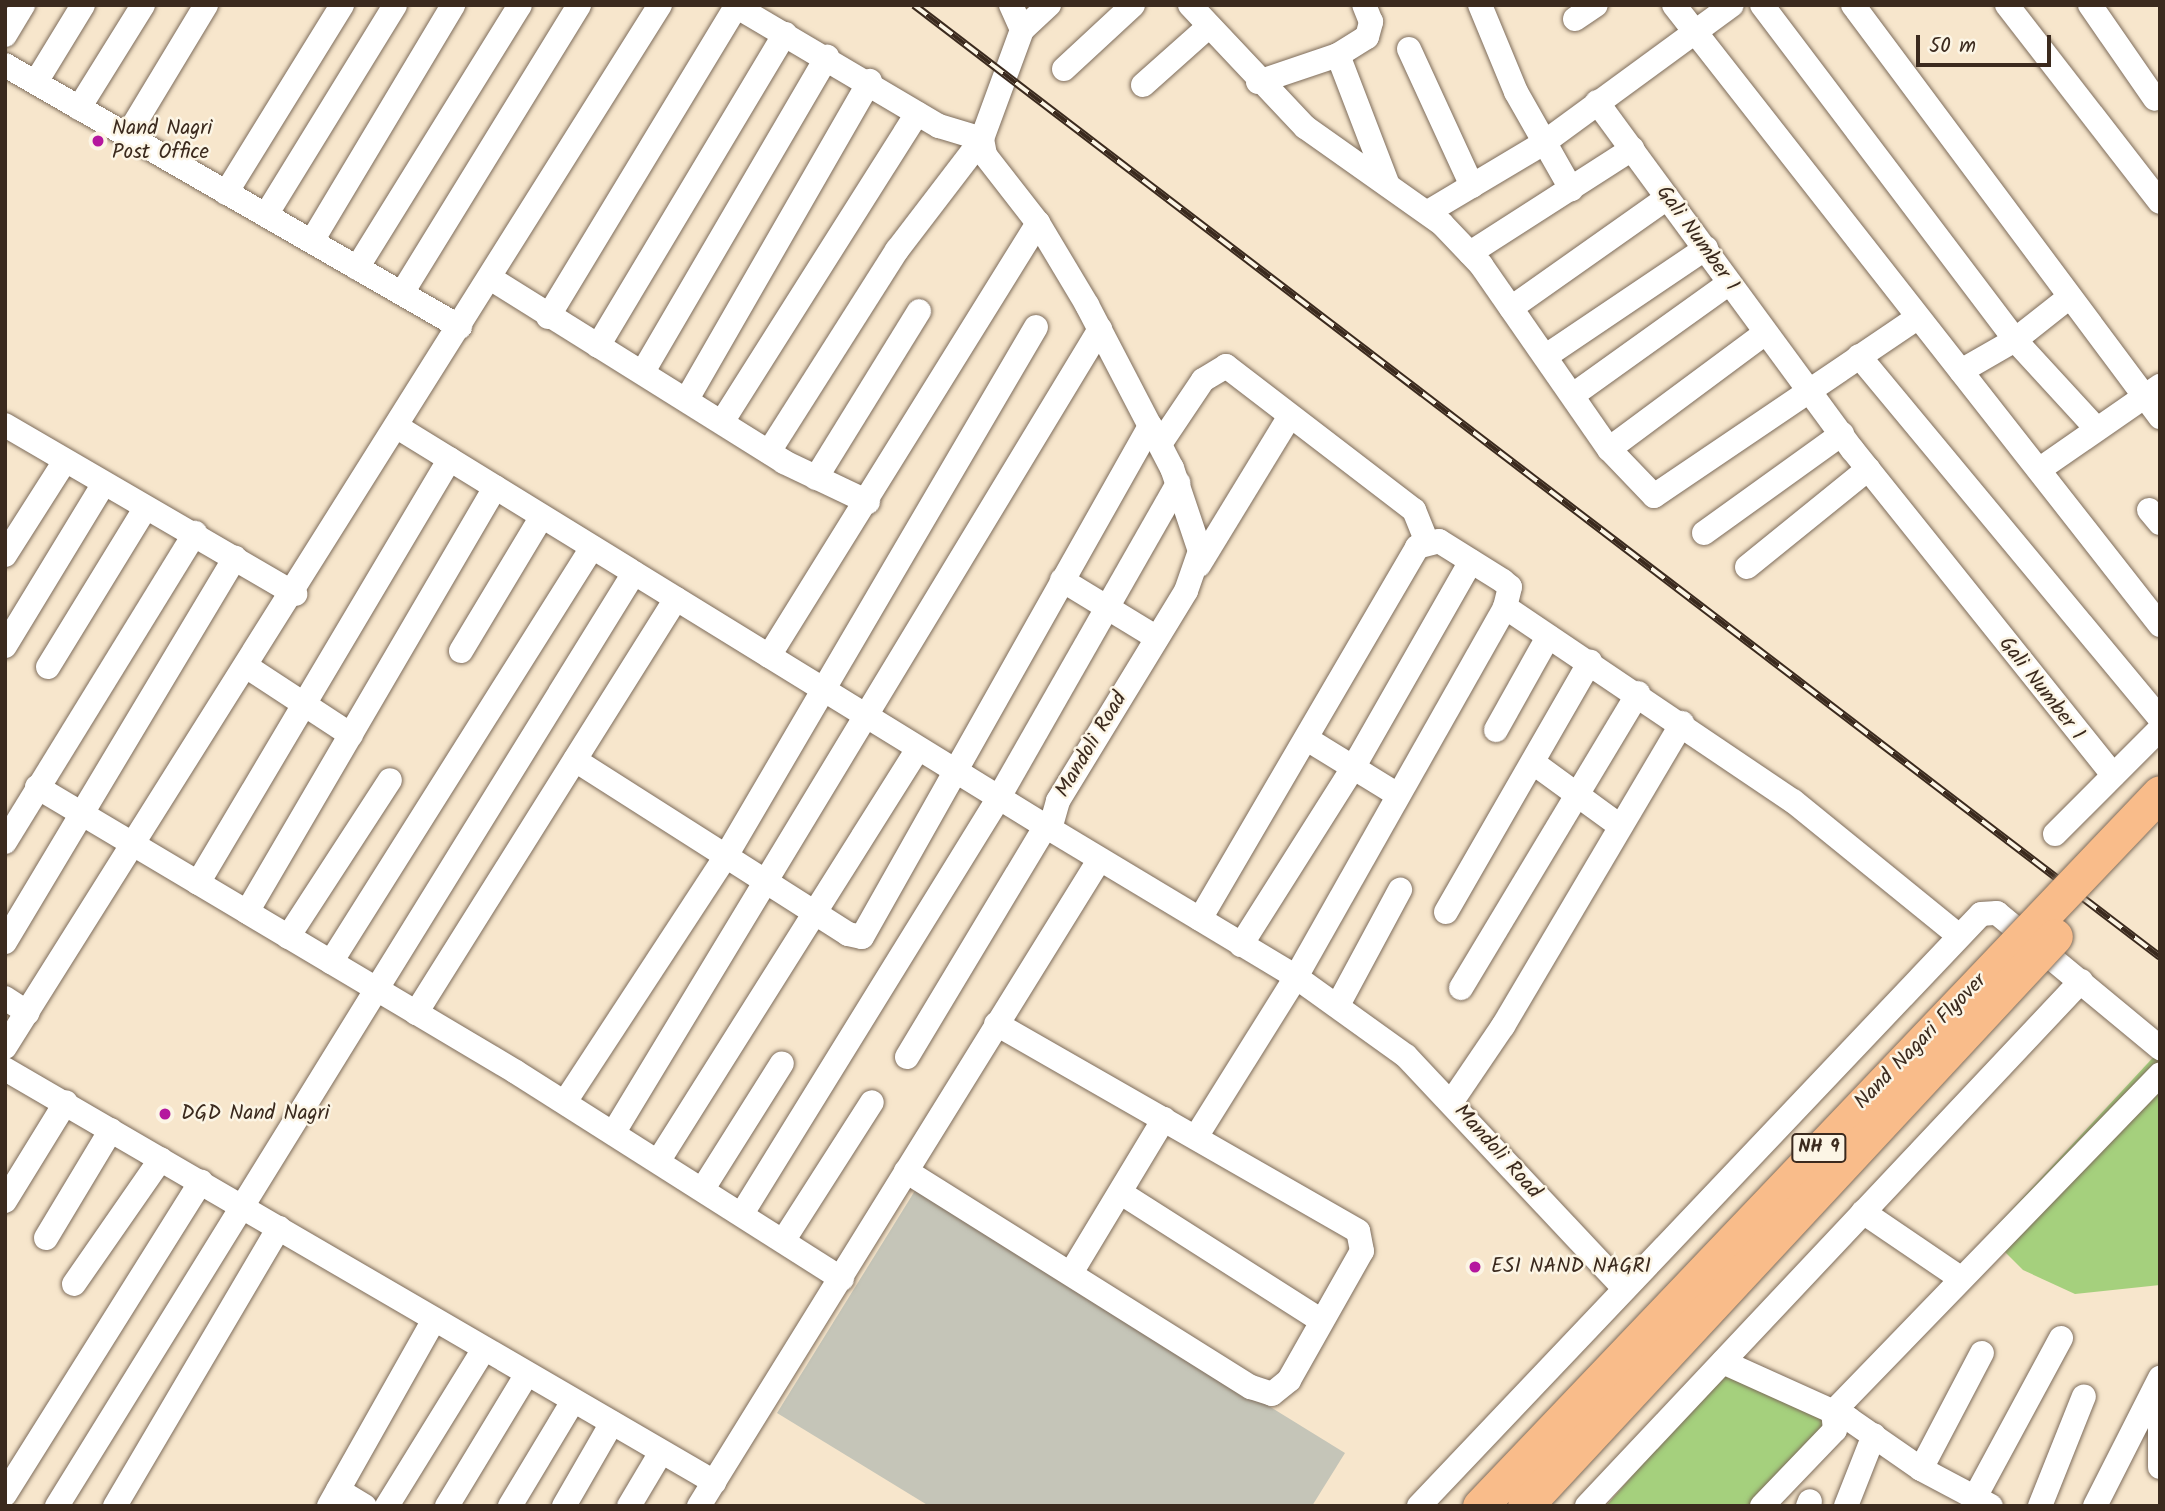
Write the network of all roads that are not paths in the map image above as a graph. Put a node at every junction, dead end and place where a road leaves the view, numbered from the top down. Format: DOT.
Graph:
graph roads {
  1 [pos="23,5"];
  2 [pos="83,5"];
  3 [pos="143,5"];
  4 [pos="206,5"];
  5 [pos="342,5"];
  6 [pos="395,5"];
  7 [pos="453,5"];
  8 [pos="520,5"];
  9 [pos="579,5"];
  10 [pos="660,5"];
  11 [pos="1012,5"];
  12 [pos="1049,5"];
  13 [pos="1133,5"];
  14 [pos="1364,5"];
  15 [pos="1480,5"];
  16 [pos="1596,5"];
  17 [pos="1674,5"];
  18 [pos="1732,5"];
  19 [pos="1762,5"];
  20 [pos="1853,5"];
  21 [pos="2007,5"];
  22 [pos="2090,5"];
  23 [pos="735,6"];
  24 [pos="1192,6"];
  25 [pos="1575,19"];
  26 [pos="1208,27"];
  27 [pos="1022,30"];
  28 [pos="1695,30"];
  29 [pos="785,34"];
  30 [pos="5,35"];
  31 [pos="1409,50"];
  32 [pos="1338,55"];
  33 [pos="827,57"];
  34 [pos="5,65"];
  35 [pos="1064,69"];
  36 [pos="870,81"];
  37 [pos="36,82"];
  38 [pos="1258,82"];
  39 [pos="1143,85"];
  40 [pos="2155,99"];
  41 [pos="1597,102"];
  42 [pos="79,108"];
  43 [pos="917,113"];
  44 [pos="984,134"];
  45 [pos="127,136"];
  46 [pos="1542,144"];
  47 [pos="1632,149"];
  48 [pos="1388,185"];
  49 [pos="1472,186"];
  50 [pos="1571,189"];
  51 [pos="226,193"];
  52 [pos="1667,198"];
  53 [pos="2160,202"];
  54 [pos="1428,212"];
  55 [pos="266,215"];
  56 [pos="1038,223"];
  57 [pos="312,241"];
  58 [pos="1706,248"];
  59 [pos="1470,253"];
  60 [pos="357,268"];
  61 [pos="490,278"];
  62 [pos="1728,284"];
  63 [pos="402,293"];
  64 [pos="2067,299"];
  65 [pos="1511,308"];
  66 [pos="919,311"];
  67 [pos="548,317"];
  68 [pos="1917,318"];
  69 [pos="460,327"];
  70 [pos="1036,327"];
  71 [pos="1100,329"];
  72 [pos="1765,333"];
  73 [pos="2015,340"];
  74 [pos="598,346"];
  75 [pos="1545,356"];
  76 [pos="1858,356"];
  77 [pos="644,370"];
  78 [pos="1961,371"];
  79 [pos="1812,389"];
  80 [pos="2152,391"];
  81 [pos="1573,395"];
  82 [pos="687,399"];
  83 [pos="2160,417"];
  84 [pos="1288,419"];
  85 [pos="722,422"];
  86 [pos="399,428"];
  87 [pos="2096,428"];
  88 [pos="8,433"];
  89 [pos="1842,434"];
  90 [pos="1155,435"];
  91 [pos="1609,449"];
  92 [pos="769,452"];
  93 [pos="450,459"];
  94 [pos="63,464"];
  95 [pos="1868,469"];
  96 [pos="2040,469"];
  97 [pos="816,478"];
  98 [pos="1178,483"];
  99 [pos="103,485"];
  100 [pos="495,487"];
  101 [pos="868,502"];
  102 [pos="145,509"];
  103 [pos="542,516"];
  104 [pos="195,533"];
  105 [pos="1704,533"];
  106 [pos="1427,542"];
  107 [pos="592,547"];
  108 [pos="5,555"];
  109 [pos="235,557"];
  110 [pos="1472,561"];
  111 [pos="1747,567"];
  112 [pos="1196,569"];
  113 [pos="634,573"];
  114 [pos="1062,580"];
  115 [pos="295,594"];
  116 [pos="676,599"];
  117 [pos="1104,606"];
  118 [pos="1505,607"];
  119 [pos="2160,625"];
  120 [pos="1549,637"];
  121 [pos="1157,638"];
  122 [pos="5,646"];
  123 [pos="461,651"];
  124 [pos="769,656"];
  125 [pos="1590,662"];
  126 [pos="48,667"];
  127 [pos="249,668"];
  128 [pos="824,690"];
  129 [pos="1638,693"];
  130 [pos="305,706"];
  131 [pos="863,718"];
  132 [pos="2160,718"];
  133 [pos="1682,723"];
  134 [pos="2160,729"];
  135 [pos="1496,730"];
  136 [pos="351,735"];
  137 [pos="1307,739"];
  138 [pos="916,752"];
  139 [pos="575,760"];
  140 [pos="1535,764"];
  141 [pos="1353,768"];
  142 [pos="2113,775"];
  143 [pos="958,776"];
  144 [pos="390,780"];
  145 [pos="37,787"];
  146 [pos="1577,792"];
  147 [pos="2160,793"];
  148 [pos="1398,794"];
  149 [pos="998,799"];
  150 [pos="85,816"];
  151 [pos="1620,826"];
  152 [pos="1047,828"];
  153 [pos="2160,828"];
  154 [pos="2055,834"];
  155 [pos="5,842"];
  156 [pos="137,846"];
  157 [pos="726,856"];
  158 [pos="1098,862"];
  159 [pos="769,882"];
  160 [pos="198,883"];
  161 [pos="1400,890"];
  162 [pos="816,911"];
  163 [pos="247,912"];
  164 [pos="1447,912"];
  165 [pos="1200,919"];
  166 [pos="1959,936"];
  167 [pos="288,937"];
  168 [pos="5,942"];
  169 [pos="1241,945"];
  170 [pos="331,962"];
  171 [pos="1296,976"];
  172 [pos="2081,981"];
  173 [pos="1461,988"];
  174 [pos="377,989"];
  175 [pos="5,998"];
  176 [pos="1338,1005"];
  177 [pos="28,1013"];
  178 [pos="416,1013"];
  179 [pos="996,1024"];
  180 [pos="5,1047"];
  181 [pos="2160,1048"];
  182 [pos="907,1057"];
  183 [pos="782,1063"];
  184 [pos="5,1069"];
  185 [pos="2160,1074"];
  186 [pos="1452,1101"];
  187 [pos="66,1102"];
  188 [pos="565,1102"];
  189 [pos="872,1102"];
  190 [pos="1164,1119"];
  191 [pos="111,1130"];
  192 [pos="614,1132"];
  193 [pos="1196,1137"];
  194 [pos="161,1159"];
  195 [pos="659,1160"];
  196 [pos="906,1171"];
  197 [pos="201,1181"];
  198 [pos="704,1187"];
  199 [pos="1121,1193"];
  200 [pos="5,1201"];
  201 [pos="243,1206"];
  202 [pos="743,1212"];
  203 [pos="1863,1212"];
  204 [pos="279,1228"];
  205 [pos="46,1238"];
  206 [pos="785,1238"];
  207 [pos="1071,1273"];
  208 [pos="1960,1278"];
  209 [pos="842,1279"];
  210 [pos="74,1284"];
  211 [pos="1623,1288"];
  212 [pos="434,1320"];
  213 [pos="1320,1320"];
  214 [pos="2061,1338"];
  215 [pos="484,1349"];
  216 [pos="1982,1353"];
  217 [pos="1723,1362"];
  218 [pos="527,1374"];
  219 [pos="2160,1378"];
  220 [pos="2160,1385"];
  221 [pos="2084,1396"];
  222 [pos="573,1401"];
  223 [pos="1833,1412"];
  224 [pos="612,1423"];
  225 [pos="2158,1428"];
  226 [pos="1874,1435"];
  227 [pos="661,1452"];
  228 [pos="2160,1467"];
  229 [pos="1921,1469"];
  230 [pos="714,1482"];
  231 [pos="5,1494"];
  232 [pos="1607,1496"];
  233 [pos="333,1498"];
  234 [pos="1770,1501"];
  235 [pos="1982,1502"];
  236 [pos="57,1506"];
  237 [pos="115,1506"];
  238 [pos="365,1506"];
  239 [pos="387,1506"];
  240 [pos="447,1506"];
  241 [pos="510,1506"];
  242 [pos="564,1506"];
  243 [pos="629,1506"];
  244 [pos="699,1506"];
  245 [pos="1419,1506"];
  246 [pos="1480,1506"];
  247 [pos="1525,1506"];
  248 [pos="1587,1506"];
  249 [pos="1846,1506"];
  250 [pos="2040,1506"];
  251 [pos="2095,1506"];
  1 -- 30 [label="street"];
  2 -- 37 [label="street"];
  3 -- 42 [label="street"];
  4 -- 45 [label="street"];
  5 -- 51 [label="street"];
  6 -- 55 [label="street"];
  7 -- 57 [label="street"];
  8 -- 60 [label="street"];
  9 -- 63 [label="street"];
  10 -- 61 [label="street"];
  11 -- 27 [label="street"];
  12 -- 27 [label="street"];
  13 -- 35 [label="street"];
  14 -- 32 [label="street"];
  15 -- 46 [label="street"];
  16 -- 25 [label="street"];
  17 -- 28 [label="street"];
  18 -- 28 [label="street"];
  19 -- 73 [label="street"];
  20 -- 64 [label="street"];
  21 -- 53 [label="street"];
  22 -- 40 [label="street"];
  23 -- 29 [label="street"];
  23 -- 67 [label="street"];
  24 -- 26 [label="street"];
  26 -- 38 [label="street"];
  26 -- 39 [label="street"];
  27 -- 44 [label="street"];
  28 -- 41 [label="street"];
  28 -- 68 [label="street"];
  29 -- 33 [label="street"];
  29 -- 74 [label="street"];
  31 -- 49 [label="street"];
  32 -- 38 [label="street"];
  32 -- 48 [label="street"];
  33 -- 36 [label="street"];
  33 -- 77 [label="street"];
  34 -- 37 [label="street"];
  36 -- 43 [label="street"];
  36 -- 82 [label="street"];
  37 -- 42 [label="street"];
  38 -- 48 [label="street"];
  41 -- 46 [label="street"];
  41 -- 47 [label="street, Gali Number 1"];
  42 -- 45 [label="street"];
  43 -- 44 [label="street"];
  43 -- 85 [label="street"];
  44 -- 56 [label="street"];
  44 -- 92 [label="street"];
  45 -- 51 [label="street"];
  46 -- 49 [label="street"];
  46 -- 50 [label="street"];
  47 -- 50 [label="street"];
  47 -- 52 [label="street, Gali Number 1"];
  48 -- 54 [label="street"];
  49 -- 54 [label="street"];
  50 -- 59 [label="street"];
  51 -- 55 [label="street"];
  52 -- 58 [label="street, Gali Number 1"];
  52 -- 65 [label="street"];
  54 -- 59 [label="street"];
  55 -- 57 [label="street"];
  56 -- 71 [label="street"];
  56 -- 101 [label="street"];
  57 -- 60 [label="street"];
  58 -- 62 [label="street, Gali Number 1"];
  58 -- 75 [label="street"];
  59 -- 65 [label="street"];
  60 -- 63 [label="street"];
  61 -- 67 [label="street"];
  61 -- 69 [label="street"];
  62 -- 72 [label="street, Gali Number 1"];
  62 -- 81 [label="street"];
  63 -- 69 [label="street"];
  64 -- 73 [label="street"];
  64 -- 80 [label="street"];
  65 -- 75 [label="street"];
  66 -- 97 [label="street"];
  67 -- 74 [label="street"];
  68 -- 76 [label="street"];
  68 -- 78 [label="street"];
  69 -- 86 [label="street"];
  70 -- 128 [label="street"];
  71 -- 90 [label="street"];
  71 -- 131 [label="street"];
  72 -- 79 [label="street, Gali Number 1"];
  72 -- 91 [label="street"];
  73 -- 78 [label="street"];
  73 -- 87 [label="street"];
  74 -- 77 [label="street"];
  75 -- 81 [label="street"];
  76 -- 79 [label="street"];
  76 -- 132 [label="street"];
  77 -- 82 [label="street"];
  78 -- 96 [label="street"];
  79 -- 89 [label="street, Gali Number 1"];
  79 -- 91 [label="street"];
  80 -- 83 [label="street"];
  80 -- 87 [label="street"];
  81 -- 91 [label="street"];
  82 -- 85 [label="street"];
  84 -- 90 [label="street"];
  84 -- 106 [label="street"];
  84 -- 112 [label="street, Mandoli Road"];
  85 -- 92 [label="street"];
  86 -- 93 [label="street"];
  86 -- 115 [label="street"];
  87 -- 96 [label="street"];
  88 -- 94 [label="street"];
  89 -- 95 [label="street, Gali Number 1"];
  89 -- 105 [label="street"];
  90 -- 98 [label="street"];
  90 -- 114 [label="street"];
  92 -- 97 [label="street"];
  93 -- 100 [label="street"];
  93 -- 130 [label="street"];
  94 -- 99 [label="street"];
  94 -- 108 [label="street"];
  95 -- 111 [label="street"];
  95 -- 142 [label="street, Gali Number 1"];
  96 -- 119 [label="street"];
  97 -- 101 [label="street"];
  98 -- 112 [label="street"];
  98 -- 117 [label="street"];
  99 -- 102 [label="street"];
  99 -- 122 [label="street"];
  100 -- 103 [label="street"];
  100 -- 136 [label="street"];
  101 -- 124 [label="street"];
  102 -- 104 [label="street"];
  102 -- 126 [label="street"];
  103 -- 107 [label="street"];
  103 -- 123 [label="street"];
  104 -- 109 [label="street"];
  104 -- 145 [label="street"];
  106 -- 110 [label="street"];
  106 -- 137 [label="street"];
  107 -- 113 [label="street"];
  107 -- 170 [label="street"];
  109 -- 115 [label="street"];
  109 -- 150 [label="street"];
  110 -- 118 [label="street"];
  110 -- 141 [label="street"];
  112 -- 121 [label="street, Mandoli Road"];
  113 -- 116 [label="street"];
  113 -- 174 [label="street"];
  114 -- 117 [label="street"];
  114 -- 143 [label="street"];
  115 -- 127 [label="street"];
  116 -- 124 [label="street"];
  116 -- 139 [label="street"];
  117 -- 121 [label="street"];
  117 -- 149 [label="street"];
  118 -- 120 [label="street"];
  118 -- 148 [label="street"];
  120 -- 125 [label="street"];
  120 -- 135 [label="street"];
  121 -- 152 [label="street, Mandoli Road"];
  124 -- 128 [label="street"];
  125 -- 129 [label="street"];
  125 -- 140 [label="street"];
  127 -- 130 [label="street"];
  127 -- 156 [label="street"];
  128 -- 131 [label="street"];
  128 -- 157 [label="street"];
  129 -- 133 [label="street"];
  129 -- 146 [label="street"];
  130 -- 136 [label="street"];
  130 -- 160 [label="street"];
  131 -- 138 [label="street"];
  131 -- 159 [label="street"];
  133 -- 151 [label="street"];
  133 -- 166 [label="street"];
  134 -- 142 [label="street"];
  136 -- 163 [label="street"];
  137 -- 141 [label="street"];
  137 -- 165 [label="street"];
  138 -- 143 [label="street"];
  138 -- 162 [label="street"];
  139 -- 157 [label="street"];
  139 -- 178 [label="street"];
  140 -- 146 [label="street"];
  140 -- 164 [label="street"];
  141 -- 148 [label="street"];
  141 -- 169 [label="street"];
  142 -- 154 [label="street"];
  143 -- 149 [label="street"];
  143 -- 162 [label="street"];
  144 -- 167 [label="street"];
  145 -- 150 [label="street"];
  145 -- 155 [label="street"];
  146 -- 151 [label="street"];
  146 -- 173 [label="street"];
  147 -- 246 [label="highway, Nand Nagari Flyover / NH 9, bridge"];
  148 -- 171 [label="street"];
  149 -- 152 [label="street"];
  149 -- 202 [label="street"];
  150 -- 156 [label="street"];
  150 -- 168 [label="street"];
  151 -- 186 [label="street"];
  152 -- 158 [label="street, Mandoli Road"];
  152 -- 182 [label="street"];
  153 -- 247 [label="highway, Nand Nagari Flyover / NH 9, bridge"];
  156 -- 160 [label="street"];
  156 -- 177 [label="street"];
  157 -- 159 [label="street"];
  157 -- 188 [label="street"];
  158 -- 165 [label="street, Mandoli Road"];
  158 -- 179 [label="street"];
  159 -- 162 [label="street"];
  159 -- 192 [label="street"];
  160 -- 163 [label="street"];
  161 -- 176 [label="street"];
  162 -- 195 [label="street"];
  163 -- 167 [label="street"];
  165 -- 169 [label="street, Mandoli Road"];
  166 -- 172 [label="street"];
  166 -- 211 [label="street"];
  167 -- 170 [label="street"];
  169 -- 171 [label="street, Mandoli Road"];
  170 -- 174 [label="street"];
  171 -- 176 [label="street, Mandoli Road"];
  171 -- 193 [label="street"];
  172 -- 181 [label="street"];
  172 -- 203 [label="street"];
  174 -- 178 [label="street"];
  174 -- 201 [label="street"];
  175 -- 177 [label="street"];
  176 -- 186 [label="street, Mandoli Road"];
  177 -- 180 [label="street"];
  178 -- 188 [label="street"];
  179 -- 190 [label="street"];
  179 -- 196 [label="street"];
  183 -- 198 [label="street"];
  184 -- 187 [label="street"];
  185 -- 208 [label="street"];
  186 -- 211 [label="street, Mandoli Road"];
  187 -- 191 [label="street"];
  187 -- 200 [label="street"];
  188 -- 192 [label="street"];
  189 -- 206 [label="street"];
  190 -- 193 [label="street"];
  190 -- 199 [label="street"];
  191 -- 194 [label="street"];
  191 -- 205 [label="street"];
  192 -- 195 [label="street"];
  193 -- 213 [label="street"];
  194 -- 197 [label="street"];
  194 -- 210 [label="street"];
  195 -- 198 [label="street"];
  196 -- 207 [label="street"];
  196 -- 209 [label="street"];
  197 -- 201 [label="street"];
  197 -- 231 [label="street"];
  198 -- 202 [label="street"];
  199 -- 207 [label="street"];
  199 -- 213 [label="street"];
  201 -- 204 [label="street"];
  201 -- 236 [label="street"];
  202 -- 206 [label="street"];
  203 -- 208 [label="street"];
  203 -- 217 [label="street"];
  204 -- 212 [label="street"];
  204 -- 237 [label="street"];
  206 -- 209 [label="street"];
  207 -- 213 [label="street"];
  208 -- 223 [label="street"];
  209 -- 230 [label="street"];
  211 -- 245 [label="street"];
  212 -- 215 [label="street"];
  212 -- 233 [label="street"];
  214 -- 235 [label="street"];
  215 -- 218 [label="street"];
  215 -- 239 [label="street"];
  216 -- 229 [label="street"];
  217 -- 223 [label="street"];
  217 -- 232 [label="street"];
  218 -- 222 [label="street"];
  218 -- 240 [label="street"];
  219 -- 251 [label="street"];
  220 -- 225 [label="street"];
  221 -- 250 [label="street"];
  222 -- 224 [label="street"];
  222 -- 241 [label="street"];
  223 -- 226 [label="street"];
  223 -- 234 [label="street"];
  224 -- 227 [label="street"];
  224 -- 242 [label="street"];
  225 -- 228 [label="street"];
  226 -- 229 [label="street"];
  226 -- 249 [label="street"];
  227 -- 230 [label="street"];
  227 -- 243 [label="street"];
  229 -- 235 [label="street"];
  230 -- 244 [label="street"];
  232 -- 248 [label="street"];
  233 -- 238 [label="street"];
}
